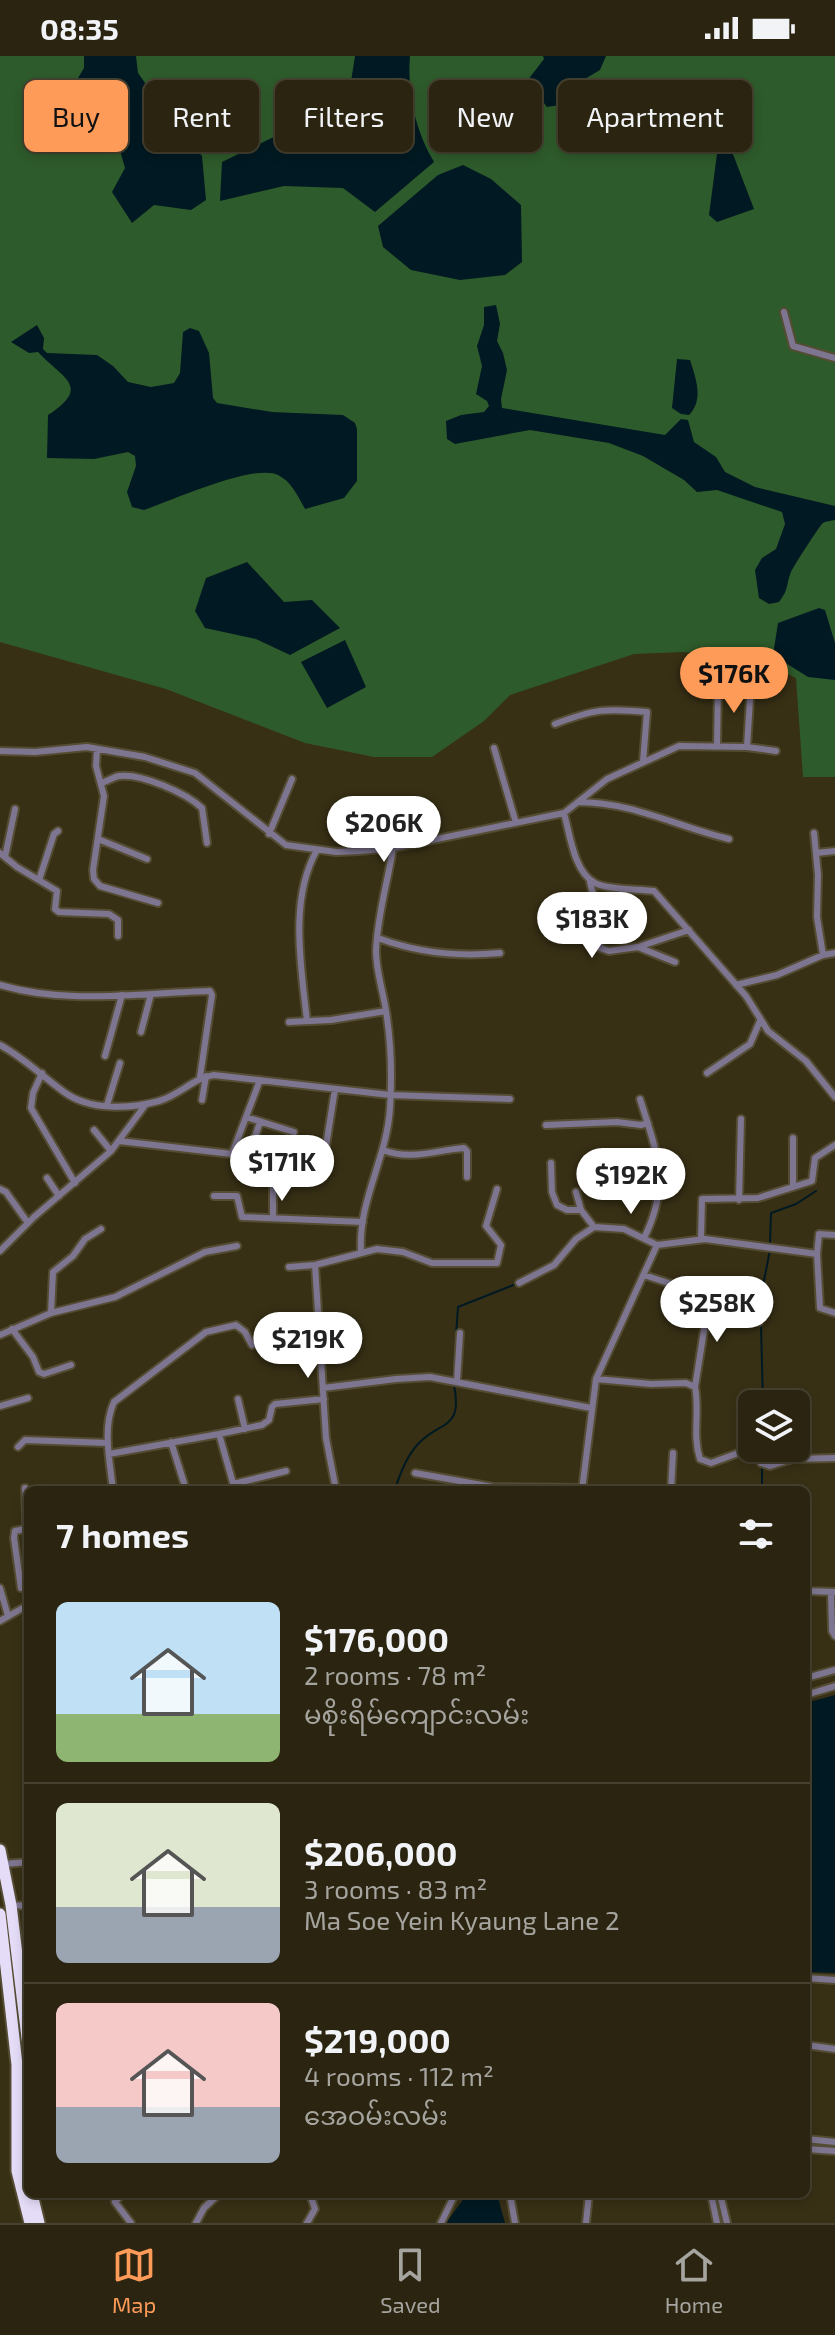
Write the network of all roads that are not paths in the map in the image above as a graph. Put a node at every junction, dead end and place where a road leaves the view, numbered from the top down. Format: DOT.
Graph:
graph roads {
  1 [pos="784,312"];
  2 [pos="835,358"];
  3 [pos="751,683"];
  4 [pos="718,684"];
  5 [pos="555,724"];
  6 [pos="717,746"];
  7 [pos="747,747"];
  8 [pos="494,748"];
  9 [pos="97,749"];
  10 [pos="0,751"];
  11 [pos="776,751"];
  12 [pos="643,762"];
  13 [pos="292,779"];
  14 [pos="102,783"];
  15 [pos="578,802"];
  16 [pos="15,809"];
  17 [pos="564,813"];
  18 [pos="516,823"];
  19 [pos="58,831"];
  20 [pos="814,833"];
  21 [pos="269,834"];
  22 [pos="98,839"];
  23 [pos="729,839"];
  24 [pos="207,843"];
  25 [pos="393,848"];
  26 [pos="317,850"];
  27 [pos="835,851"];
  28 [pos="816,853"];
  29 [pos="3,855"];
  30 [pos="147,859"];
  31 [pos="587,876"];
  32 [pos="39,880"];
  33 [pos="158,903"];
  34 [pos="689,930"];
  35 [pos="118,936"];
  36 [pos="378,938"];
  37 [pos="638,947"];
  38 [pos="500,953"];
  39 [pos="835,953"];
  40 [pos="823,955"];
  41 [pos="675,962"];
  42 [pos="0,985"];
  43 [pos="736,985"];
  44 [pos="151,994"];
  45 [pos="122,995"];
  46 [pos="386,1011"];
  47 [pos="307,1021"];
  48 [pos="760,1021"];
  49 [pos="289,1022"];
  50 [pos="141,1032"];
  51 [pos="0,1045"];
  52 [pos="105,1056"];
  53 [pos="120,1063"];
  54 [pos="42,1073"];
  55 [pos="707,1073"];
  56 [pos="203,1077"];
  57 [pos="260,1080"];
  58 [pos="335,1089"];
  59 [pos="390,1095"];
  60 [pos="835,1097"];
  61 [pos="510,1099"];
  62 [pos="640,1099"];
  63 [pos="202,1100"];
  64 [pos="146,1103"];
  65 [pos="107,1105"];
  66 [pos="246,1117"];
  67 [pos="741,1119"];
  68 [pos="260,1122"];
  69 [pos="648,1123"];
  70 [pos="546,1125"];
  71 [pos="94,1130"];
  72 [pos="294,1132"];
  73 [pos="793,1138"];
  74 [pos="119,1141"];
  75 [pos="835,1145"];
  76 [pos="255,1148"];
  77 [pos="383,1150"];
  78 [pos="111,1151"];
  79 [pos="551,1163"];
  80 [pos="323,1165"];
  81 [pos="467,1177"];
  82 [pos="47,1178"];
  83 [pos="75,1183"];
  84 [pos="273,1184"];
  85 [pos="793,1185"];
  86 [pos="0,1189"];
  87 [pos="497,1189"];
  88 [pos="576,1192"];
  89 [pos="59,1196"];
  90 [pos="214,1196"];
  91 [pos="739,1200"];
  92 [pos="581,1210"];
  93 [pos="273,1217"];
  94 [pos="363,1222"];
  95 [pos="28,1223"];
  96 [pos="594,1227"];
  97 [pos="101,1229"];
  98 [pos="835,1235"];
  99 [pos="644,1238"];
  100 [pos="701,1239"];
  101 [pos="657,1245"];
  102 [pos="237,1246"];
  103 [pos="0,1251"];
  104 [pos="361,1251"];
  105 [pos="817,1254"];
  106 [pos="315,1265"];
  107 [pos="289,1267"];
  108 [pos="644,1275"];
  109 [pos="519,1283"];
  110 [pos="696,1292"];
  111 [pos="51,1313"];
  112 [pos="835,1313"];
  113 [pos="759,1322"];
  114 [pos="12,1329"];
  115 [pos="460,1333"];
  116 [pos="0,1335"];
  117 [pos="252,1345"];
  118 [pos="71,1365"];
  119 [pos="596,1379"];
  120 [pos="453,1380"];
  121 [pos="695,1387"];
  122 [pos="323,1388"];
  123 [pos="28,1398"];
  124 [pos="238,1399"];
  125 [pos="324,1399"];
  126 [pos="0,1406"];
  127 [pos="591,1408"];
  128 [pos="245,1429"];
  129 [pos="219,1434"];
  130 [pos="171,1442"];
  131 [pos="108,1443"];
  132 [pos="18,1447"];
  133 [pos="673,1453"];
  134 [pos="738,1453"];
  135 [pos="109,1454"];
  136 [pos="835,1458"];
  137 [pos="810,1459"];
  138 [pos="762,1462"];
  139 [pos="783,1462"];
  140 [pos="286,1471"];
  141 [pos="415,1473"];
  142 [pos="184,1483"];
  143 [pos="113,1486"];
  144 [pos="234,1486"];
  145 [pos="237,1486"];
  146 [pos="335,1486"];
  147 [pos="487,1486"];
  148 [pos="582,1486"];
  149 [pos="671,1486"];
  150 [pos="24,1529"];
  151 [pos="0,1588"];
  152 [pos="21,1588"];
  153 [pos="810,1591"];
  154 [pos="833,1592"];
  155 [pos="24,1607"];
  156 [pos="8,1616"];
  157 [pos="0,1621"];
  158 [pos="835,1636"];
  159 [pos="835,1670"];
  160 [pos="810,1677"];
  161 [pos="835,1686"];
  162 [pos="810,1694"];
  163 [pos="0,1850"];
  164 [pos="24,1862"];
  165 [pos="3,1864"];
  166 [pos="11,1905"];
  167 [pos="24,1906"];
  168 [pos="0,1914"];
  169 [pos="16,1941"];
  170 [pos="810,1978"];
  171 [pos="835,1980"];
  172 [pos="24,2011"];
  173 [pos="810,2046"];
  174 [pos="835,2049"];
  175 [pos="23,2066"];
  176 [pos="810,2139"];
  177 [pos="835,2142"];
  178 [pos="810,2149"];
  179 [pos="835,2151"];
  180 [pos="33,2198"];
  181 [pos="118,2198"];
  182 [pos="215,2198"];
  183 [pos="311,2198"];
  184 [pos="453,2198"];
  185 [pos="511,2198"];
  186 [pos="589,2198"];
  187 [pos="712,2198"];
  188 [pos="721,2198"];
  189 [pos="30,2223"];
  190 [pos="39,2223"];
  191 [pos="131,2223"];
  192 [pos="196,2223"];
  193 [pos="307,2223"];
  194 [pos="441,2223"];
  195 [pos="515,2223"];
  196 [pos="586,2223"];
  197 [pos="717,2223"];
  198 [pos="727,2223"];
  1 -- 2 [label="street"];
  3 -- 7 [label="street"];
  4 -- 6 [label="street"];
  5 -- 12 [label="street"];
  6 -- 7 [label="street"];
  6 -- 12 [label="street"];
  7 -- 11 [label="street"];
  8 -- 18 [label="street"];
  9 -- 10 [label="street"];
  9 -- 14 [label="street"];
  9 -- 21 [label="street"];
  12 -- 15 [label="street"];
  13 -- 21 [label="street"];
  14 -- 22 [label="street"];
  14 -- 24 [label="street"];
  15 -- 17 [label="street"];
  15 -- 23 [label="street"];
  16 -- 29 [label="street"];
  17 -- 18 [label="street"];
  17 -- 31 [label="street"];
  18 -- 25 [label="street"];
  19 -- 32 [label="street"];
  20 -- 28 [label="street"];
  21 -- 26 [label="street"];
  22 -- 30 [label="street"];
  22 -- 33 [label="street"];
  25 -- 26 [label="street"];
  25 -- 36 [label="street"];
  26 -- 47 [label="street"];
  27 -- 28 [label="street"];
  28 -- 40 [label="street"];
  29 -- 32 [label="street"];
  31 -- 34 [label="street"];
  31 -- 37 [label="street"];
  32 -- 35 [label="street"];
  34 -- 37 [label="street"];
  34 -- 43 [label="street"];
  36 -- 38 [label="street"];
  36 -- 46 [label="street"];
  37 -- 41 [label="street"];
  39 -- 40 [label="street"];
  40 -- 43 [label="street"];
  42 -- 45 [label="street"];
  43 -- 48 [label="street"];
  44 -- 45 [label="street"];
  44 -- 50 [label="street"];
  44 -- 56 [label="street"];
  45 -- 52 [label="street"];
  46 -- 47 [label="street"];
  46 -- 59 [label="street"];
  47 -- 49 [label="street"];
  48 -- 55 [label="street"];
  48 -- 60 [label="street"];
  51 -- 54 [label="street"];
  53 -- 65 [label="street"];
  54 -- 65 [label="street"];
  54 -- 83 [label="street"];
  56 -- 57 [label="street"];
  56 -- 63 [label="street"];
  56 -- 64 [label="street"];
  57 -- 58 [label="street"];
  57 -- 66 [label="street"];
  58 -- 59 [label="street"];
  58 -- 80 [label="street"];
  59 -- 61 [label="street"];
  59 -- 77 [label="street"];
  62 -- 69 [label="street"];
  64 -- 65 [label="street"];
  64 -- 74 [label="street"];
  66 -- 68 [label="street"];
  66 -- 74 [label="street"];
  67 -- 91 [label="street"];
  68 -- 72 [label="street"];
  68 -- 76 [label="street"];
  69 -- 70 [label="street"];
  69 -- 99 [label="street"];
  71 -- 78 [label="street"];
  73 -- 85 [label="street"];
  74 -- 78 [label="street"];
  75 -- 85 [label="street"];
  77 -- 81 [label="street"];
  77 -- 94 [label="street"];
  78 -- 83 [label="street"];
  79 -- 92 [label="street"];
  82 -- 89 [label="street"];
  83 -- 89 [label="street"];
  84 -- 93 [label="street"];
  85 -- 91 [label="street"];
  86 -- 95 [label="street"];
  87 -- 104 [label="street"];
  88 -- 92 [label="street"];
  89 -- 95 [label="street"];
  90 -- 93 [label="street"];
  91 -- 100 [label="street"];
  92 -- 96 [label="street"];
  93 -- 94 [label="street"];
  94 -- 104 [label="street"];
  95 -- 103 [label="street"];
  96 -- 99 [label="street"];
  96 -- 109 [label="street"];
  97 -- 111 [label="street"];
  98 -- 105 [label="street"];
  99 -- 101 [label="street"];
  100 -- 101 [label="street"];
  100 -- 105 [label="street"];
  101 -- 108 [label="street"];
  102 -- 111 [label="street"];
  104 -- 106 [label="street"];
  105 -- 112 [label="street"];
  106 -- 107 [label="street"];
  106 -- 122 [label="street"];
  108 -- 110 [label="street"];
  108 -- 119 [label="street"];
  111 -- 114 [label="street"];
  113 -- 121 [label="street"];
  114 -- 116 [label="street"];
  114 -- 118 [label="street"];
  115 -- 120 [label="street"];
  117 -- 131 [label="street"];
  119 -- 121 [label="street"];
  119 -- 127 [label="street"];
  120 -- 122 [label="street"];
  120 -- 127 [label="street"];
  121 -- 134 [label="street"];
  122 -- 125 [label="street"];
  123 -- 126 [label="street"];
  124 -- 128 [label="street"];
  125 -- 128 [label="street"];
  125 -- 146 [label="street"];
  127 -- 148 [label="street"];
  128 -- 129 [label="street"];
  129 -- 130 [label="street"];
  129 -- 144 [label="street"];
  130 -- 135 [label="street"];
  130 -- 142 [label="street"];
  131 -- 132 [label="street"];
  131 -- 135 [label="street"];
  133 -- 149 [label="street"];
  135 -- 143 [label="street"];
  136 -- 137 [label="street"];
  138 -- 139 [label="street"];
  140 -- 145 [label="street"];
  141 -- 147 [label="street"];
  150 -- 152 [label="street"];
  151 -- 156 [label="street"];
  153 -- 154 [label="street"];
  154 -- 158 [label="street"];
  155 -- 156 [label="street"];
  156 -- 157 [label="street"];
  159 -- 160 [label="street"];
  161 -- 162 [label="street"];
  163 -- 165 [label="highway"];
  164 -- 165 [label="street"];
  165 -- 166 [label="highway"];
  166 -- 167 [label="street"];
  166 -- 169 [label="highway"];
  168 -- 169 [label="highway"];
  169 -- 172 [label="highway"];
  169 -- 175 [label="highway"];
  170 -- 171 [label="street"];
  173 -- 174 [label="street"];
  175 -- 189 [label="highway"];
  176 -- 177 [label="street"];
  178 -- 179 [label="street"];
  180 -- 190 [label="highway"];
  181 -- 191 [label="street"];
  182 -- 192 [label="street"];
  183 -- 193 [label="street"];
  184 -- 194 [label="street"];
  185 -- 195 [label="street"];
  186 -- 196 [label="street"];
  187 -- 197 [label="street"];
  188 -- 198 [label="street"];
}
